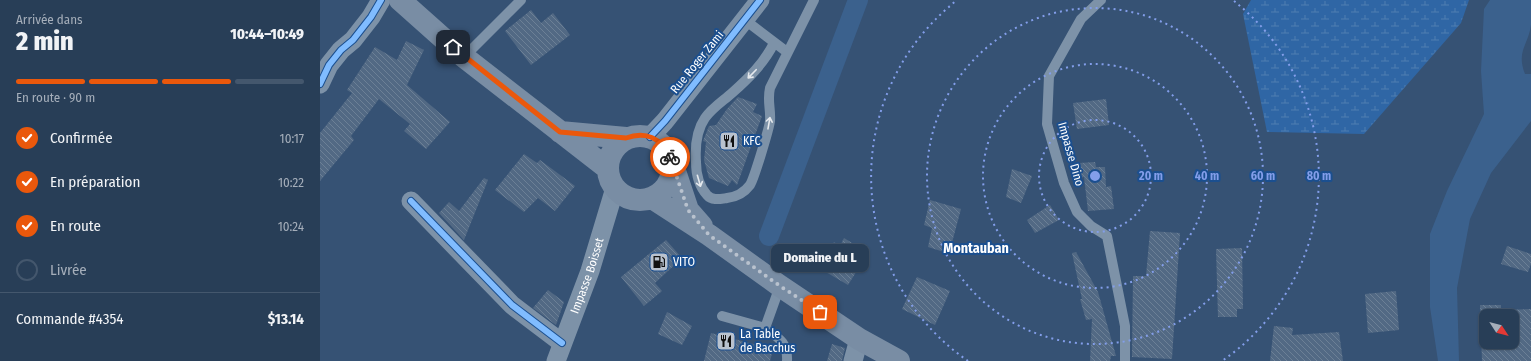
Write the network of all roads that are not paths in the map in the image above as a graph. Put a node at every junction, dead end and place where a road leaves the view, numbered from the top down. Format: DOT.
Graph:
graph roads {
  1 [pos="381,0"];
  2 [pos="400,0"];
  3 [pos="521,0"];
  4 [pos="760,0"];
  5 [pos="814,0"];
  6 [pos="1101,0"];
  7 [pos="745,20"];
  8 [pos="774,42"];
  9 [pos="787,52"];
  10 [pos="464,57"];
  11 [pos="320,84"];
  12 [pos="560,132"];
  13 [pos="650,137"];
  14 [pos="626,138"];
  15 [pos="671,159"];
  16 [pos="607,168"];
  17 [pos="615,188"];
  18 [pos="652,198"];
  19 [pos="411,201"];
  20 [pos="709,235"];
  21 [pos="780,286"];
  22 [pos="722,316"];
  23 [pos="765,328"];
  24 [pos="859,339"];
  25 [pos="562,343"];
  26 [pos="556,361"];
  27 [pos="787,361"];
  28 [pos="853,361"];
  29 [pos="899,361"];
  30 [pos="1125,361"];
  1 -- 11 [label="street"];
  2 -- 10 [label="main road"];
  3 -- 10 [label="lane"];
  4 -- 7 [label="street, Rue Roger Zami"];
  5 -- 9 [label="lane"];
  6 -- 30 [label="lane, Impasse Dino"];
  7 -- 8 [label="lane"];
  7 -- 13 [label="street, Rue Roger Zami"];
  8 -- 9 [label="lane"];
  8 -- 9 [label="lane, one-way"];
  10 -- 12 [label="main road"];
  12 -- 14 [label="main road"];
  12 -- 16 [label="main road"];
  13 -- 14 [label="main road"];
  13 -- 15 [label="main road"];
  14 -- 16 [label="main road"];
  15 -- 18 [label="main road"];
  15 -- 20 [label="main road"];
  16 -- 17 [label="main road"];
  17 -- 18 [label="main road"];
  17 -- 25 [label="street, Impasse Boisset"];
  18 -- 20 [label="main road"];
  19 -- 25 [label="street"];
  20 -- 21 [label="main road"];
  21 -- 23 [label="lane"];
  21 -- 24 [label="main road"];
  22 -- 23 [label="lane"];
  23 -- 27 [label="lane"];
  24 -- 28 [label="street"];
  24 -- 29 [label="main road"];
  25 -- 26 [label="street, Impasse Boisset"];
}
